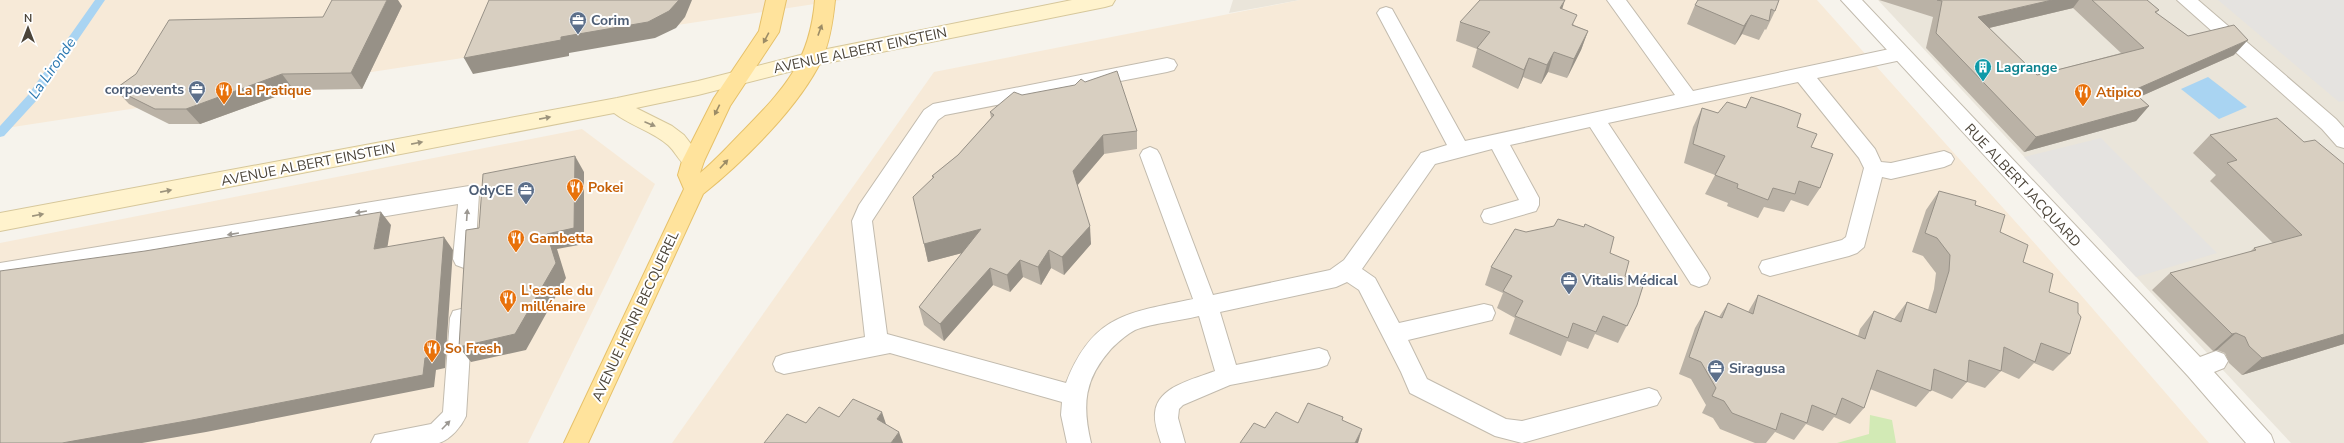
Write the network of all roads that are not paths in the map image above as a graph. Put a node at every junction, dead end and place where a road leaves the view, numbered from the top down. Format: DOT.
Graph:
graph roads {
  1 [pos="776,0"];
  2 [pos="825,0"];
  3 [pos="1105,0"];
  4 [pos="1616,0"];
  5 [pos="1851,0"];
  6 [pos="2186,0"];
  7 [pos="1386,13"];
  8 [pos="1899,54"];
  9 [pos="812,59"];
  10 [pos="1168,65"];
  11 [pos="1803,75"];
  12 [pos="738,78"];
  13 [pos="1688,99"];
  14 [pos="616,105"];
  15 [pos="1595,119"];
  16 [pos="1498,140"];
  17 [pos="2344,141"];
  18 [pos="1459,149"];
  19 [pos="1150,155"];
  20 [pos="1944,159"];
  21 [pos="693,161"];
  22 [pos="1874,168"];
  23 [pos="695,189"];
  24 [pos="1491,216"];
  25 [pos="0,222"];
  26 [pos="1770,267"];
  27 [pos="1346,270"];
  28 [pos="0,272"];
  29 [pos="1699,278"];
  30 [pos="1207,307"];
  31 [pos="1484,313"];
  32 [pos="1393,334"];
  33 [pos="876,344"];
  34 [pos="1319,358"];
  35 [pos="784,364"];
  36 [pos="1228,376"];
  37 [pos="1075,396"];
  38 [pos="1649,398"];
  39 [pos="383,443"];
  40 [pos="576,443"];
  41 [pos="1079,443"];
  42 [pos="1173,443"];
  43 [pos="2262,443"];
  1 -- 12 [label="main road, one-way"];
  9 -- 2 [label="main road, AVENUE HENRI BECQUEREL, one-way"];
  3 -- 9 [label="main road, AVENUE ALBERT EINSTEIN"];
  4 -- 13 [label="lane"];
  5 -- 8 [label="street, RUE ALBERT JACQUARD"];
  6 -- 17 [label="lane"];
  7 -- 18 [label="lane"];
  8 -- 11 [label="lane"];
  8 -- 43 [label="street, RUE ALBERT JACQUARD"];
  9 -- 12 [label="main road, AVENUE ALBERT EINSTEIN"];
  23 -- 9 [label="main road, AVENUE HENRI BECQUEREL, one-way"];
  10 -- 33 [label="lane"];
  11 -- 13 [label="lane"];
  11 -- 22 [label="lane"];
  12 -- 14 [label="main road, AVENUE ALBERT EINSTEIN"];
  12 -- 21 [label="main road, one-way"];
  13 -- 15 [label="lane"];
  14 -- 21 [label="main road, one-way"];
  25 -- 14 [label="main road, AVENUE ALBERT EINSTEIN, one-way"];
  15 -- 16 [label="lane"];
  15 -- 29 [label="lane"];
  16 -- 18 [label="lane"];
  16 -- 24 [label="lane"];
  18 -- 27 [label="lane"];
  19 -- 30 [label="lane"];
  20 -- 22 [label="lane"];
  21 -- 23 [label="main road"];
  22 -- 26 [label="lane"];
  23 -- 40 [label="main road, AVENUE HENRI BECQUEREL"];
  27 -- 30 [label="lane"];
  27 -- 32 [label="lane"];
  39 -- 28 [label="lane, one-way"];
  30 -- 36 [label="lane"];
  30 -- 37 [label="lane"];
  31 -- 32 [label="lane"];
  32 -- 38 [label="lane"];
  33 -- 35 [label="lane"];
  33 -- 37 [label="lane"];
  34 -- 36 [label="lane"];
  36 -- 42 [label="lane"];
  37 -- 41 [label="lane"];
}
